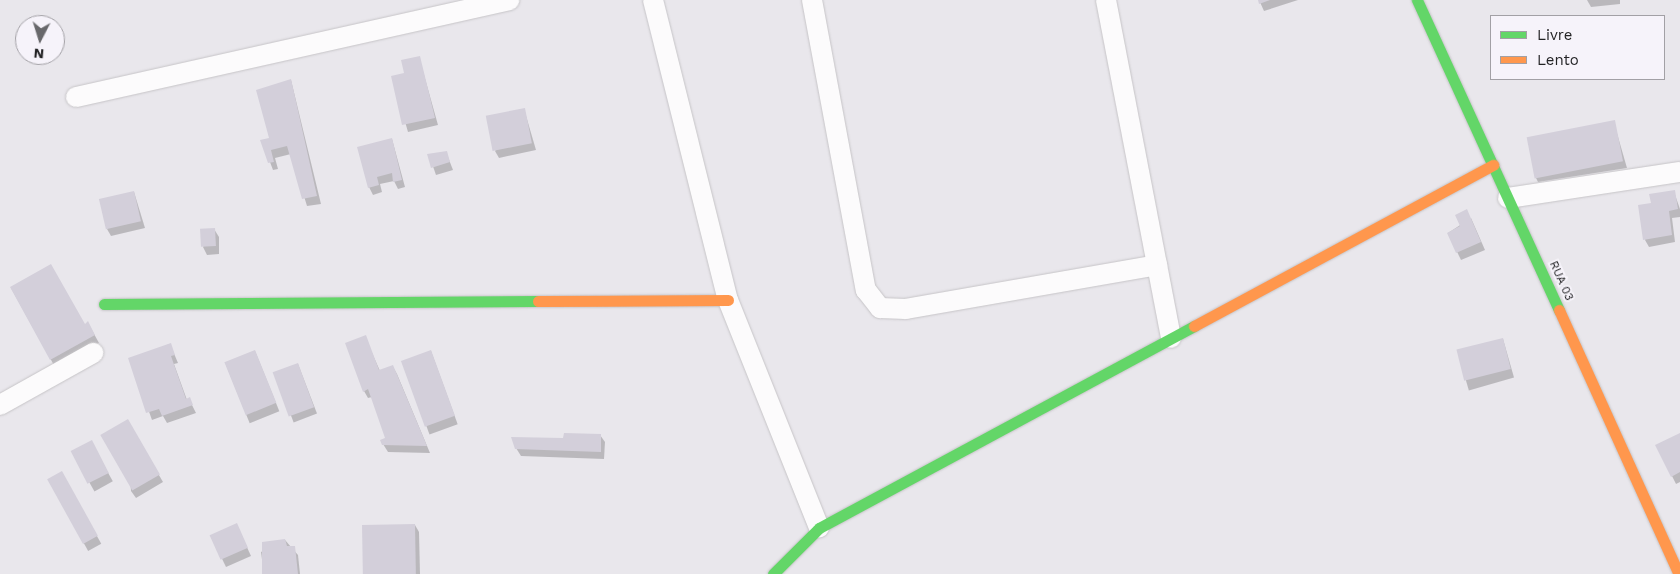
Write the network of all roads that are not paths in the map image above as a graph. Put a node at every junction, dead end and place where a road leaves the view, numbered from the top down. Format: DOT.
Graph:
graph roads {
  1 [pos="509,0"];
  2 [pos="653,0"];
  3 [pos="812,0"];
  4 [pos="1106,0"];
  5 [pos="1417,0"];
  6 [pos="76,97"];
  7 [pos="1493,165"];
  8 [pos="1680,172"];
  9 [pos="1508,198"];
  10 [pos="1157,265"];
  11 [pos="728,300"];
  12 [pos="104,304"];
  13 [pos="1171,338"];
  14 [pos="92,353"];
  15 [pos="0,405"];
  16 [pos="819,528"];
  17 [pos="773,574"];
  18 [pos="1679,574"];
  1 -- 6 [label="street"];
  2 -- 11 [label="street"];
  3 -- 10 [label="street"];
  4 -- 10 [label="street"];
  5 -- 7 [label="street, RUA 03"];
  7 -- 9 [label="street, RUA 03"];
  7 -- 13 [label="street"];
  8 -- 9 [label="street"];
  9 -- 18 [label="street, RUA 03"];
  10 -- 13 [label="street"];
  11 -- 12 [label="street"];
  11 -- 16 [label="street"];
  13 -- 16 [label="street"];
  14 -- 15 [label="street"];
  16 -- 17 [label="street"];
}
